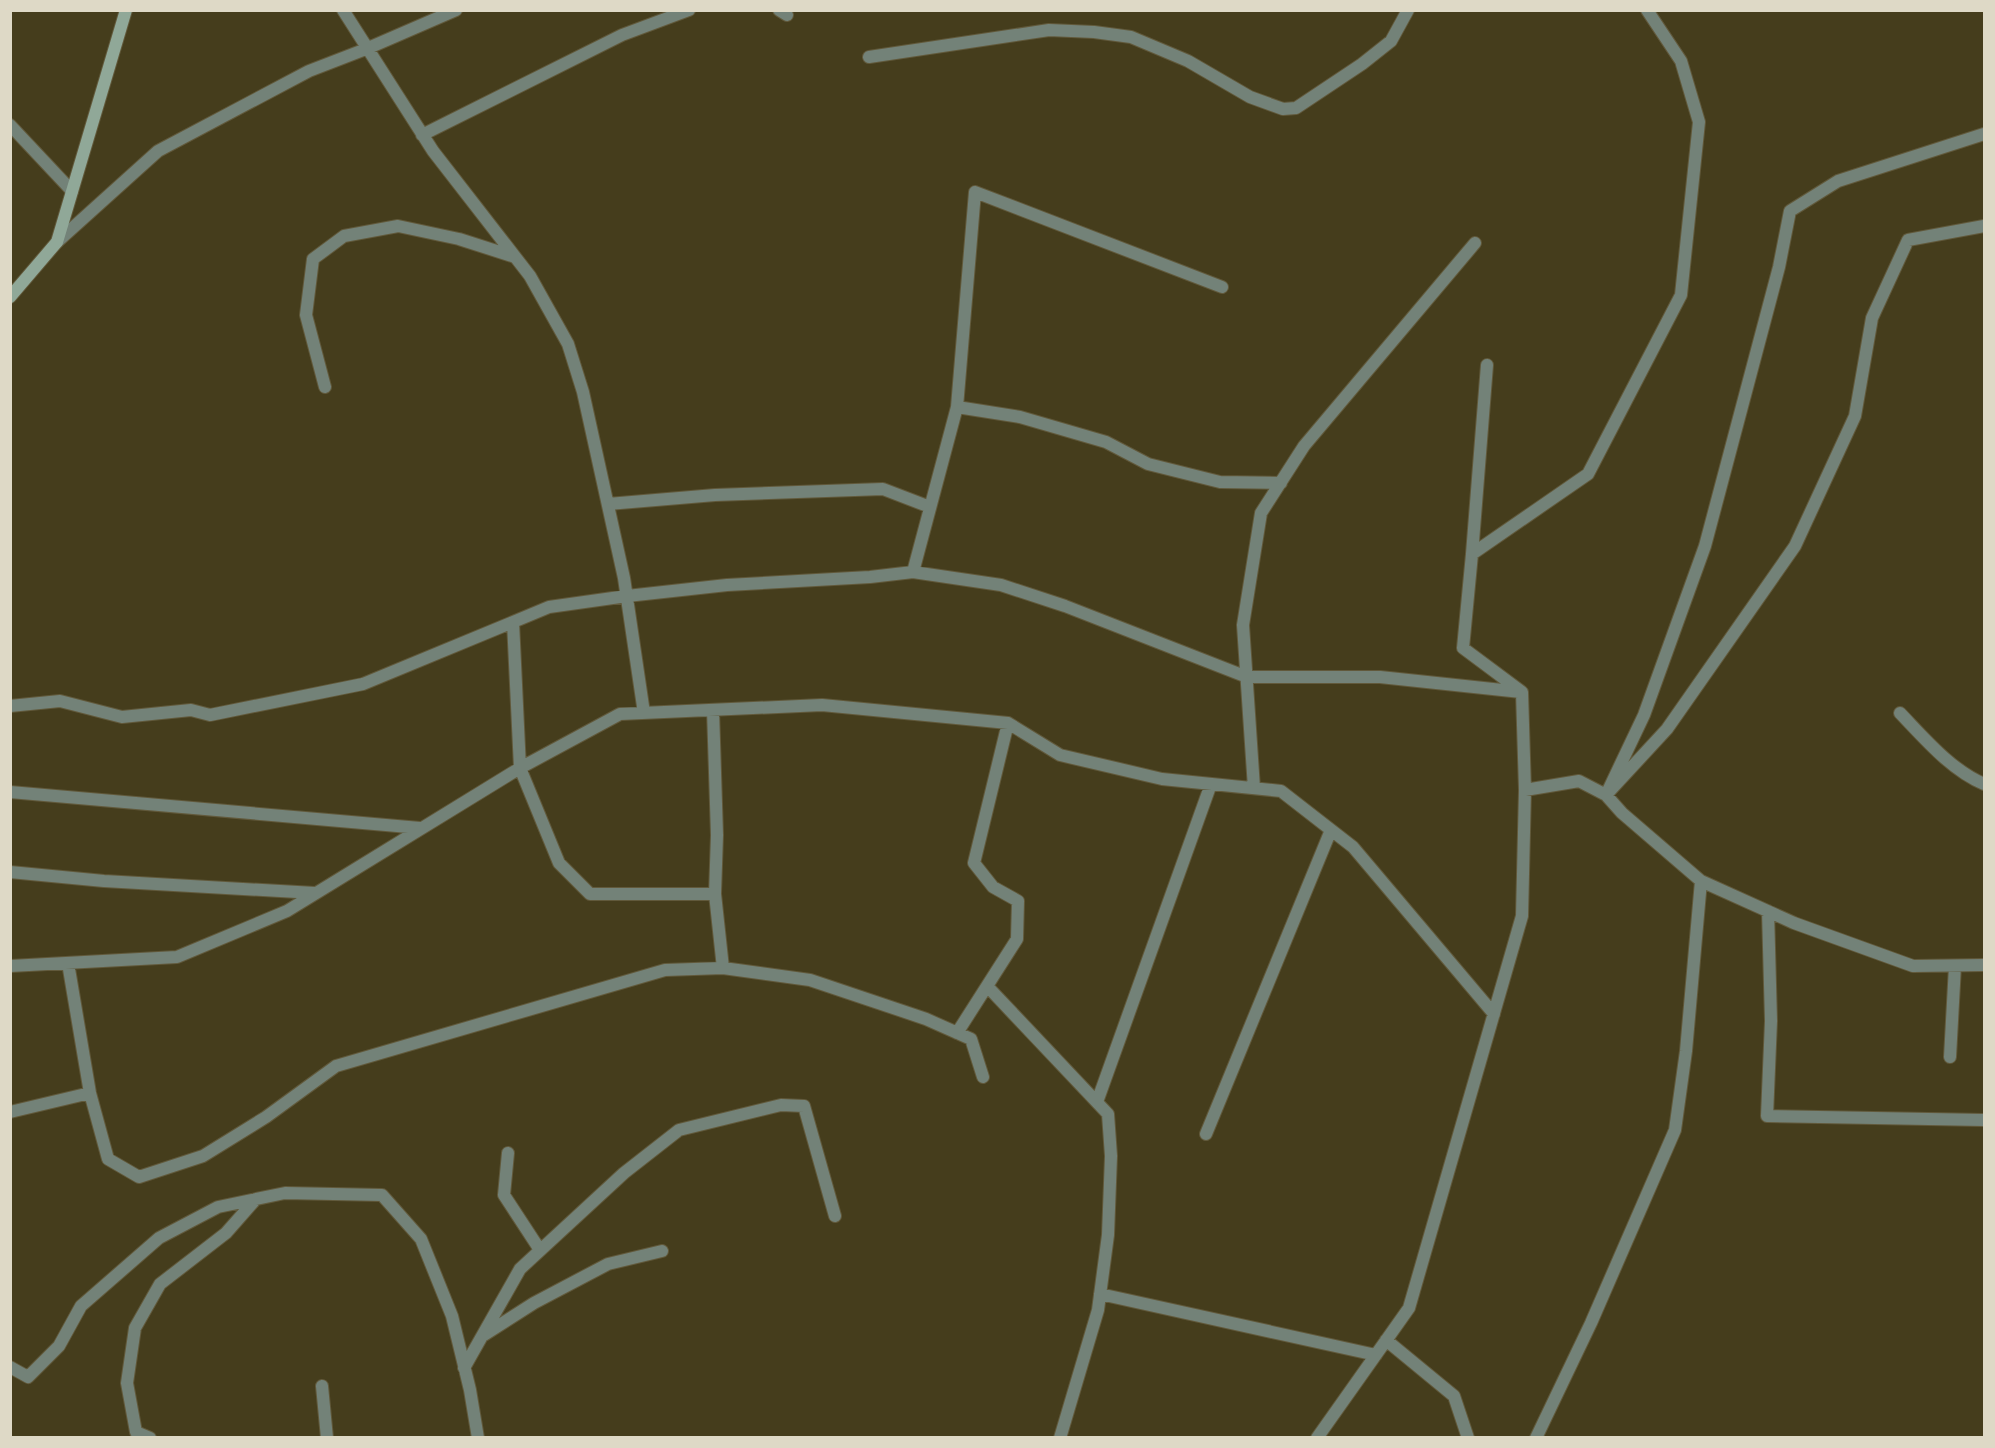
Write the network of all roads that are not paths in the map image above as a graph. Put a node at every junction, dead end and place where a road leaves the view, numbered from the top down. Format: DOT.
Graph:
graph roads {
  1 [pos="126,10"];
  2 [pos="343,10"];
  3 [pos="456,10"];
  4 [pos="689,10"];
  5 [pos="1408,10"];
  6 [pos="1647,10"];
  7 [pos="366,49"];
  8 [pos="869,57"];
  9 [pos="10,124"];
  10 [pos="1984,134"];
  11 [pos="422,135"];
  12 [pos="72,191"];
  13 [pos="1984,226"];
  14 [pos="57,242"];
  15 [pos="1475,243"];
  16 [pos="515,257"];
  17 [pos="1222,287"];
  18 [pos="10,297"];
  19 [pos="1487,365"];
  20 [pos="325,387"];
  21 [pos="957,407"];
  22 [pos="1281,483"];
  23 [pos="608,504"];
  24 [pos="930,507"];
  25 [pos="1472,554"];
  26 [pos="913,572"];
  27 [pos="627,596"];
  28 [pos="513,622"];
  29 [pos="1247,677"];
  30 [pos="1522,692"];
  31 [pos="10,706"];
  32 [pos="713,710"];
  33 [pos="644,713"];
  34 [pos="1900,713"];
  35 [pos="1008,723"];
  36 [pos="520,768"];
  37 [pos="1211,784"];
  38 [pos="1984,784"];
  39 [pos="1254,788"];
  40 [pos="1525,790"];
  41 [pos="10,792"];
  42 [pos="1606,795"];
  43 [pos="420,828"];
  44 [pos="1331,830"];
  45 [pos="10,872"];
  46 [pos="1701,880"];
  47 [pos="315,893"];
  48 [pos="715,894"];
  49 [pos="1768,911"];
  50 [pos="68,963"];
  51 [pos="1984,965"];
  52 [pos="10,966"];
  53 [pos="1955,966"];
  54 [pos="723,968"];
  55 [pos="987,986"];
  56 [pos="1494,1014"];
  57 [pos="957,1033"];
  58 [pos="1950,1057"];
  59 [pos="983,1077"];
  60 [pos="90,1093"];
  61 [pos="1097,1102"];
  62 [pos="10,1112"];
  63 [pos="1984,1120"];
  64 [pos="1206,1134"];
  65 [pos="508,1154"];
  66 [pos="256,1199"];
  67 [pos="836,1216"];
  68 [pos="540,1250"];
  69 [pos="662,1251"];
  70 [pos="1100,1294"];
  71 [pos="483,1335"];
  72 [pos="1386,1340"];
  73 [pos="1376,1355"];
  74 [pos="10,1367"];
  75 [pos="464,1368"];
  76 [pos="322,1386"];
  77 [pos="150,1437"];
  78 [pos="327,1437"];
  79 [pos="478,1437"];
  80 [pos="1060,1437"];
  81 [pos="1317,1437"];
  82 [pos="1468,1437"];
  83 [pos="1536,1437"];
  1 -- 12 [label="street"];
  2 -- 7 [label="street"];
  3 -- 7 [label="street"];
  4 -- 11 [label="street"];
  5 -- 8 [label="street"];
  6 -- 25 [label="street"];
  7 -- 11 [label="street"];
  7 -- 14 [label="street"];
  9 -- 12 [label="street"];
  10 -- 42 [label="street"];
  11 -- 16 [label="street"];
  12 -- 14 [label="street"];
  13 -- 42 [label="street"];
  14 -- 18 [label="street"];
  15 -- 22 [label="street"];
  16 -- 20 [label="street"];
  16 -- 23 [label="street"];
  17 -- 21 [label="street"];
  19 -- 25 [label="street"];
  21 -- 22 [label="street"];
  21 -- 24 [label="street"];
  22 -- 29 [label="street"];
  23 -- 24 [label="street"];
  23 -- 27 [label="street"];
  24 -- 26 [label="street"];
  25 -- 30 [label="street"];
  26 -- 27 [label="street"];
  26 -- 29 [label="street"];
  27 -- 28 [label="street"];
  27 -- 33 [label="street"];
  28 -- 31 [label="street"];
  28 -- 36 [label="street"];
  29 -- 30 [label="street"];
  29 -- 39 [label="street"];
  30 -- 40 [label="street"];
  32 -- 33 [label="street"];
  32 -- 35 [label="street"];
  32 -- 48 [label="street"];
  33 -- 36 [label="street"];
  34 -- 38 [label="street"];
  35 -- 37 [label="street"];
  35 -- 55 [label="street"];
  36 -- 43 [label="street"];
  36 -- 48 [label="street"];
  37 -- 39 [label="street"];
  37 -- 61 [label="street"];
  39 -- 44 [label="street"];
  40 -- 42 [label="street"];
  40 -- 56 [label="street"];
  41 -- 43 [label="street"];
  42 -- 46 [label="street"];
  43 -- 47 [label="street"];
  44 -- 56 [label="street"];
  44 -- 64 [label="street"];
  45 -- 47 [label="street"];
  46 -- 49 [label="street"];
  46 -- 83 [label="street"];
  47 -- 50 [label="street"];
  48 -- 54 [label="street"];
  49 -- 53 [label="street"];
  49 -- 63 [label="street"];
  50 -- 52 [label="street"];
  50 -- 60 [label="street"];
  51 -- 53 [label="street"];
  53 -- 58 [label="street"];
  54 -- 57 [label="street"];
  54 -- 60 [label="street"];
  55 -- 57 [label="street"];
  55 -- 61 [label="street"];
  56 -- 72 [label="street"];
  57 -- 59 [label="street"];
  60 -- 62 [label="street"];
  61 -- 70 [label="street"];
  65 -- 68 [label="street"];
  66 -- 74 [label="street"];
  66 -- 75 [label="street"];
  66 -- 77 [label="street"];
  67 -- 68 [label="street"];
  68 -- 71 [label="street"];
  69 -- 71 [label="street"];
  70 -- 73 [label="street"];
  70 -- 80 [label="street"];
  71 -- 75 [label="street"];
  72 -- 73 [label="street"];
  72 -- 82 [label="street"];
  73 -- 81 [label="street"];
  75 -- 79 [label="street"];
  76 -- 78 [label="street"];
}
